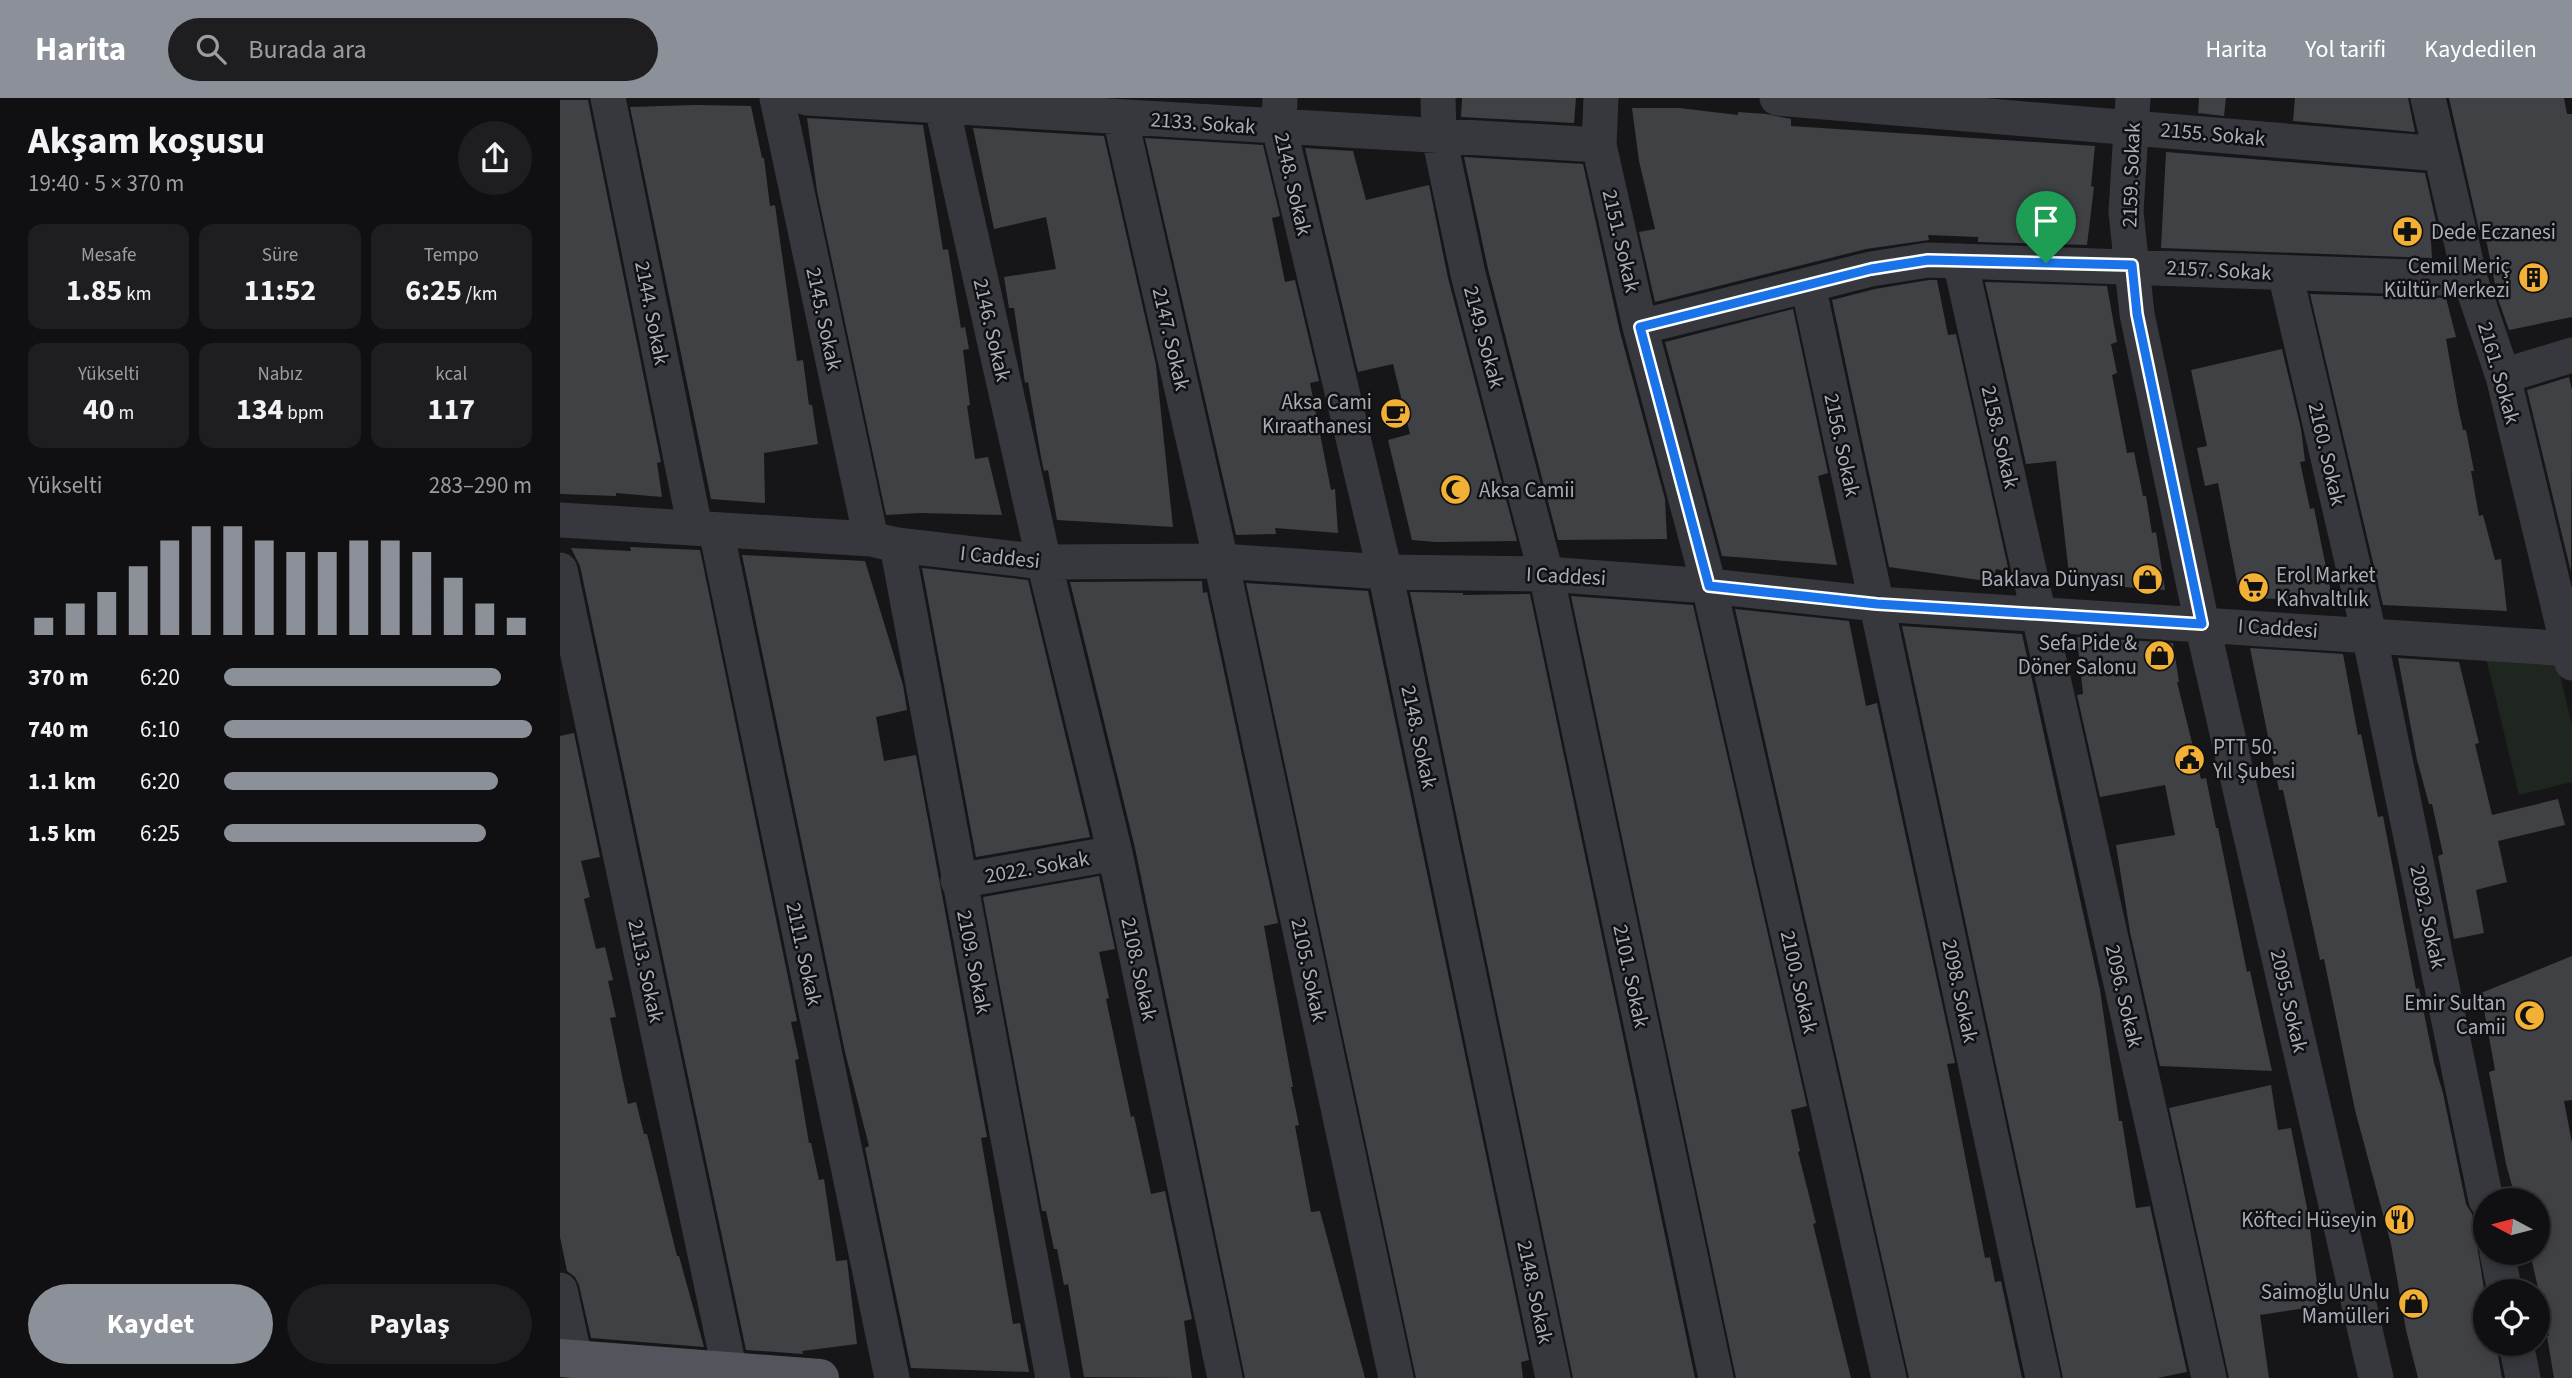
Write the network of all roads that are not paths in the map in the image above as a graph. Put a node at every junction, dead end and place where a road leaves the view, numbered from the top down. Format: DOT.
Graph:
graph roads {
  1 [pos="608,98"];
  2 [pos="777,98"];
  3 [pos="807,98"];
  4 [pos="1438,98"];
  5 [pos="1601,98"];
  6 [pos="1777,98"];
  7 [pos="2428,98"];
  8 [pos="941,102"];
  9 [pos="1075,106"];
  10 [pos="1223,111"];
  11 [pos="1140,112"];
  12 [pos="1280,113"];
  13 [pos="2133,113"];
  14 [pos="1439,136"];
  15 [pos="1599,145"];
  16 [pos="2440,154"];
  17 [pos="1960,261"];
  18 [pos="2132,265"];
  19 [pos="2285,273"];
  20 [pos="2470,279"];
  21 [pos="1808,285"];
  22 [pos="1640,327"];
  23 [pos="2572,355"];
  24 [pos="2503,376"];
  25 [pos="560,520"];
  26 [pos="706,529"];
  27 [pos="884,542"];
  28 [pos="1221,561"];
  29 [pos="1044,562"];
  30 [pos="560,570"];
  31 [pos="1385,572"];
  32 [pos="1546,574"];
  33 [pos="1709,586"];
  34 [pos="1877,604"];
  35 [pos="2039,613"];
  36 [pos="2202,624"];
  37 [pos="2370,634"];
  38 [pos="2571,653"];
  39 [pos="575,712"];
  40 [pos="1115,853"];
  41 [pos="958,881"];
  42 [pos="2484,1188"];
  43 [pos="560,1290"];
  44 [pos="2518,1356"];
  45 [pos="568,1359"];
  46 [pos="653,1371"];
  47 [pos="730,1372"];
  48 [pos="821,1378"];
  49 [pos="892,1378"];
  50 [pos="1053,1378"];
  51 [pos="1225,1378"];
  52 [pos="1396,1378"];
  53 [pos="1553,1378"];
  54 [pos="1716,1378"];
  55 [pos="1889,1378"];
  56 [pos="2043,1378"];
  57 [pos="2209,1378"];
  58 [pos="2376,1378"];
  59 [pos="2523,1378"];
  1 -- 26 [label="street, 2144. Sokak"];
  2 -- 27 [label="street, 2145. Sokak"];
  3 -- 8 [label="street, 2133. Sokak"];
  4 -- 14 [label="street, 2149. Sokak"];
  5 -- 15 [label="street, 2151. Sokak"];
  6 -- 13 [label="street, 2155. Sokak"];
  7 -- 16 [label="street, 2161. Sokak"];
  8 -- 9 [label="street, 2133. Sokak"];
  8 -- 29 [label="street, 2146. Sokak"];
  9 -- 11 [label="street, 2133. Sokak"];
  10 -- 11 [label="street, 2133. Sokak"];
  10 -- 12 [label="street, 2133. Sokak"];
  11 -- 28 [label="street, 2147. Sokak"];
  12 -- 14 [label="street, 2133. Sokak"];
  12 -- 31 [label="street, 2148. Sokak"];
  13 -- 16 [label="street, 2155. Sokak"];
  13 -- 18 [label="street, 2159. Sokak"];
  14 -- 15 [label="street, 2133. Sokak"];
  14 -- 32 [label="street, 2149. Sokak"];
  15 -- 22 [label="street, 2151. Sokak"];
  16 -- 20 [label="street, 2161. Sokak"];
  17 -- 18 [label="street, 2157. Sokak"];
  17 -- 21 [label="street, 2157. Sokak"];
  17 -- 35 [label="street, 2158. Sokak"];
  18 -- 19 [label="street, 2157. Sokak"];
  18 -- 36 [label="street, 2159. Sokak"];
  19 -- 20 [label="street, 2157. Sokak"];
  19 -- 37 [label="street, 2160. Sokak"];
  20 -- 24 [label="street, 2161. Sokak"];
  21 -- 22 [label="street, 2157. Sokak"];
  21 -- 34 [label="street, 2156. Sokak"];
  22 -- 33 [label="street, 2151. Sokak"];
  23 -- 24 [label="street"];
  24 -- 38 [label="street, 2161. Sokak"];
  25 -- 26 [label="street, I Caddesi"];
  26 -- 27 [label="street, I Caddesi"];
  26 -- 49 [label="street, 2111. Sokak"];
  27 -- 29 [label="street, I Caddesi"];
  27 -- 41 [label="street, 2109. Sokak"];
  28 -- 29 [label="street, I Caddesi"];
  28 -- 31 [label="street, I Caddesi"];
  28 -- 52 [label="street, 2105. Sokak"];
  29 -- 40 [label="street, 2108. Sokak"];
  30 -- 39 [label="street, 2113. Sokak"];
  31 -- 32 [label="street, I Caddesi"];
  31 -- 53 [label="street, 2148. Sokak"];
  32 -- 33 [label="street, I Caddesi"];
  32 -- 54 [label="street, 2101. Sokak"];
  33 -- 34 [label="street, I Caddesi"];
  33 -- 55 [label="street, 2100. Sokak"];
  34 -- 35 [label="street, I Caddesi"];
  34 -- 56 [label="street, 2098. Sokak"];
  35 -- 36 [label="street, I Caddesi"];
  35 -- 57 [label="street, 2096. Sokak"];
  36 -- 37 [label="street, I Caddesi"];
  36 -- 58 [label="street, 2095. Sokak"];
  37 -- 38 [label="street, I Caddesi"];
  37 -- 42 [label="street, 2092. Sokak"];
  39 -- 47 [label="street, 2113. Sokak"];
  40 -- 41 [label="street, 2022. Sokak"];
  40 -- 51 [label="street, 2108. Sokak"];
  41 -- 50 [label="street, 2109. Sokak"];
  43 -- 45 [label="street"];
  44 -- 59 [label="street"];
  45 -- 46 [label="main road"];
  46 -- 47 [label="main road"];
  47 -- 48 [label="main road"];
}
